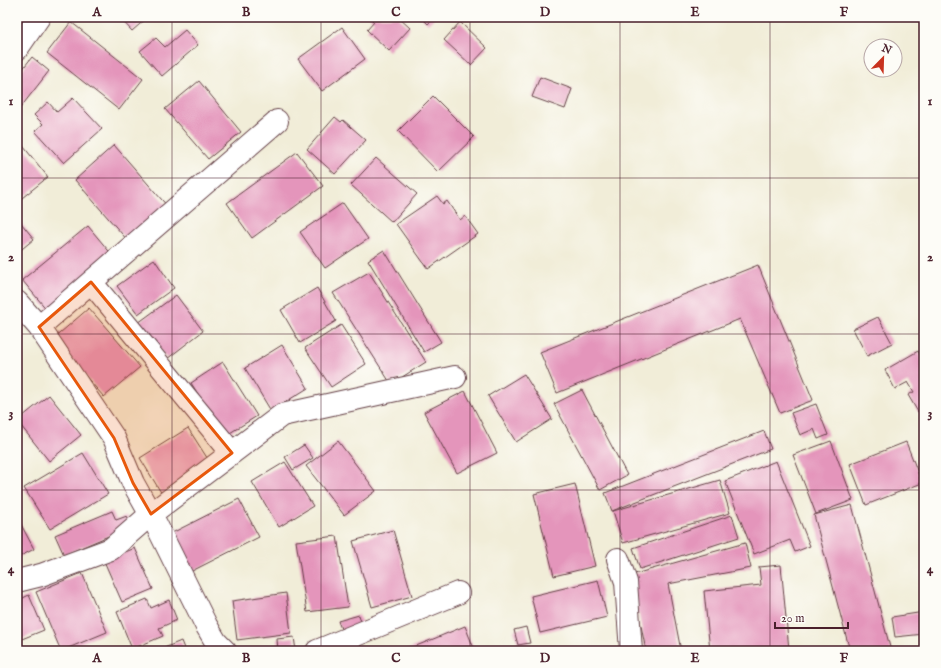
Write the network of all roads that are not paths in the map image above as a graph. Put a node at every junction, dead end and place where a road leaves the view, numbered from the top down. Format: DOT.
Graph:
graph roads {
  1 [pos="39,17"];
  2 [pos="17,49"];
  3 [pos="277,121"];
  4 [pos="91,282"];
  5 [pos="17,302"];
  6 [pos="39,327"];
  7 [pos="455,377"];
  8 [pos="232,453"];
  9 [pos="151,514"];
  10 [pos="618,559"];
  11 [pos="17,581"];
  12 [pos="458,593"];
  13 [pos="225,651"];
  14 [pos="317,651"];
  15 [pos="631,651"];
  1 -- 2 [label="street"];
  3 -- 4 [label="street"];
  4 -- 6 [label="street"];
  4 -- 8 [label="street"];
  5 -- 6 [label="street"];
  6 -- 9 [label="street"];
  7 -- 8 [label="street"];
  8 -- 9 [label="street"];
  9 -- 11 [label="street"];
  9 -- 13 [label="street"];
  10 -- 15 [label="street"];
  12 -- 14 [label="street"];
}
